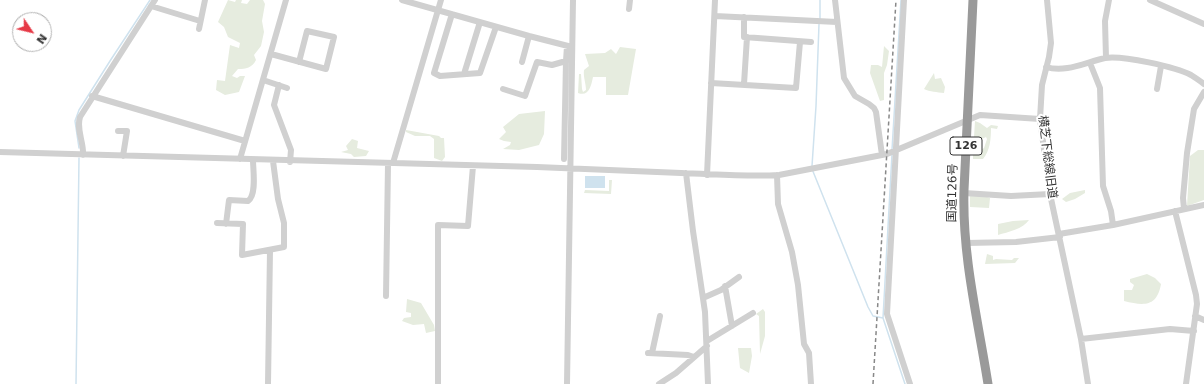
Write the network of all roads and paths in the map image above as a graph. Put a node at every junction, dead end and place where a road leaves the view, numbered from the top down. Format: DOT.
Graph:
graph roads {
  1 [pos="155,0"];
  2 [pos="206,0"];
  3 [pos="286,0"];
  4 [pos="402,0"];
  5 [pos="441,0"];
  6 [pos="572,0"];
  7 [pos="630,0"];
  8 [pos="715,0"];
  9 [pos="835,0"];
  10 [pos="904,0"];
  11 [pos="972,0"];
  12 [pos="1047,0"];
  13 [pos="1109,0"];
  14 [pos="1150,0"];
  15 [pos="151,6"];
  16 [pos="629,9"];
  17 [pos="438,10"];
  18 [pos="452,14"];
  19 [pos="715,16"];
  20 [pos="744,17"];
  21 [pos="200,21"];
  22 [pos="480,22"];
  23 [pos="838,22"];
  24 [pos="1204,24"];
  25 [pos="496,27"];
  26 [pos="198,30"];
  27 [pos="529,36"];
  28 [pos="747,37"];
  29 [pos="800,42"];
  30 [pos="811,42"];
  31 [pos="570,46"];
  32 [pos="270,54"];
  33 [pos="1106,58"];
  34 [pos="566,61"];
  35 [pos="299,62"];
  36 [pos="522,62"];
  37 [pos="1090,63"];
  38 [pos="1161,66"];
  39 [pos="1046,67"];
  40 [pos="464,74"];
  41 [pos="263,80"];
  42 [pos="711,83"];
  43 [pos="744,84"];
  44 [pos="1204,84"];
  45 [pos="279,85"];
  46 [pos="287,88"];
  47 [pos="503,89"];
  48 [pos="1157,89"];
  49 [pos="1204,92"];
  50 [pos="92,96"];
  51 [pos="967,119"];
  52 [pos="1040,119"];
  53 [pos="118,131"];
  54 [pos="245,141"];
  55 [pos="896,151"];
  56 [pos="0,152"];
  57 [pos="885,154"];
  58 [pos="83,155"];
  59 [pos="123,156"];
  60 [pos="564,158"];
  61 [pos="240,159"];
  62 [pos="253,160"];
  63 [pos="273,161"];
  64 [pos="290,162"];
  65 [pos="390,164"];
  66 [pos="473,166"];
  67 [pos="570,168"];
  68 [pos="686,173"];
  69 [pos="707,175"];
  70 [pos="777,175"];
  71 [pos="964,193"];
  72 [pos="1050,194"];
  73 [pos="1204,205"];
  74 [pos="1184,209"];
  75 [pos="1175,212"];
  76 [pos="217,223"];
  77 [pos="226,224"];
  78 [pos="1113,225"];
  79 [pos="1060,236"];
  80 [pos="966,243"];
  81 [pos="270,250"];
  82 [pos="739,277"];
  83 [pos="725,286"];
  84 [pos="386,296"];
  85 [pos="703,298"];
  86 [pos="753,313"];
  87 [pos="660,316"];
  88 [pos="1195,316"];
  89 [pos="1204,320"];
  90 [pos="732,326"];
  91 [pos="1194,331"];
  92 [pos="1081,340"];
  93 [pos="707,343"];
  94 [pos="694,357"];
  95 [pos="268,384"];
  96 [pos="438,384"];
  97 [pos="567,384"];
  98 [pos="659,384"];
  99 [pos="708,384"];
  100 [pos="811,384"];
  101 [pos="910,384"];
  102 [pos="988,384"];
  103 [pos="1088,384"];
  104 [pos="1186,384"];
  1 -- 15 [label="street"];
  2 -- 21 [label="street"];
  3 -- 32 [label="street"];
  4 -- 17 [label="street"];
  5 -- 17 [label="street"];
  6 -- 31 [label="street"];
  7 -- 16 [label="street"];
  8 -- 19 [label="street"];
  9 -- 23 [label="street"];
  10 -- 55 [label="street"];
  11 -- 51 [label="highway, 国道126号 / 126"];
  12 -- 39 [label="street, 横芝下総線旧道"];
  13 -- 33 [label="street"];
  14 -- 24 [label="street"];
  15 -- 21 [label="street"];
  15 -- 50 [label="street"];
  17 -- 18 [label="street"];
  17 -- 65 [label="street"];
  18 -- 22 [label="street"];
  18 -- 40 [label="street"];
  19 -- 20 [label="street"];
  19 -- 42 [label="street"];
  20 -- 23 [label="street"];
  20 -- 28 [label="street"];
  21 -- 26 [label="street"];
  22 -- 25 [label="street"];
  22 -- 40 [label="street"];
  23 -- 57 [label="street"];
  25 -- 27 [label="street"];
  25 -- 40 [label="street"];
  27 -- 31 [label="street"];
  27 -- 36 [label="street"];
  28 -- 29 [label="street"];
  28 -- 43 [label="street"];
  29 -- 30 [label="street"];
  29 -- 43 [label="street"];
  31 -- 34 [label="street"];
  31 -- 67 [label="street"];
  32 -- 35 [label="street"];
  32 -- 41 [label="street"];
  33 -- 37 [label="street"];
  33 -- 38 [label="street"];
  34 -- 47 [label="street"];
  34 -- 60 [label="street"];
  35 -- 35 [label="street"];
  37 -- 39 [label="street"];
  37 -- 78 [label="street"];
  38 -- 44 [label="street"];
  38 -- 48 [label="street"];
  39 -- 52 [label="street, 横芝下総線旧道"];
  41 -- 45 [label="street"];
  41 -- 54 [label="street"];
  42 -- 43 [label="street"];
  42 -- 69 [label="street"];
  45 -- 46 [label="street"];
  45 -- 64 [label="street"];
  49 -- 74 [label="street"];
  50 -- 54 [label="street"];
  50 -- 58 [label="street"];
  51 -- 52 [label="street"];
  51 -- 55 [label="street"];
  51 -- 71 [label="highway, 国道126号 / 126"];
  52 -- 72 [label="street, 横芝下総線旧道"];
  53 -- 59 [label="street"];
  54 -- 61 [label="street"];
  55 -- 57 [label="street"];
  55 -- 101 [label="street"];
  56 -- 58 [label="street"];
  57 -- 70 [label="street"];
  58 -- 59 [label="street"];
  59 -- 61 [label="street"];
  61 -- 62 [label="street"];
  62 -- 63 [label="street"];
  62 -- 77 [label="street"];
  63 -- 64 [label="street"];
  63 -- 81 [label="street"];
  64 -- 65 [label="street"];
  65 -- 66 [label="street"];
  65 -- 84 [label="street"];
  66 -- 67 [label="street"];
  66 -- 96 [label="street"];
  67 -- 68 [label="street"];
  67 -- 97 [label="street"];
  68 -- 69 [label="street"];
  68 -- 85 [label="street"];
  69 -- 70 [label="street"];
  70 -- 100 [label="street"];
  71 -- 72 [label="street"];
  71 -- 80 [label="highway, 国道126号 / 126"];
  72 -- 79 [label="street, 横芝下総線旧道"];
  73 -- 74 [label="street"];
  74 -- 75 [label="street"];
  75 -- 78 [label="street"];
  75 -- 88 [label="street"];
  76 -- 77 [label="street"];
  77 -- 81 [label="street"];
  78 -- 79 [label="street"];
  79 -- 80 [label="street"];
  79 -- 92 [label="street, 横芝下総線旧道"];
  80 -- 102 [label="highway, 国道126号 / 126"];
  81 -- 95 [label="street"];
  82 -- 83 [label="street"];
  83 -- 85 [label="street"];
  83 -- 90 [label="street"];
  85 -- 93 [label="street"];
  86 -- 90 [label="street"];
  87 -- 94 [label="street"];
  88 -- 89 [label="street"];
  88 -- 91 [label="street"];
  90 -- 93 [label="street"];
  91 -- 92 [label="street"];
  91 -- 104 [label="street"];
  92 -- 103 [label="street, 横芝下総線旧道"];
  93 -- 94 [label="street"];
  93 -- 99 [label="street"];
  94 -- 98 [label="street"];
}
